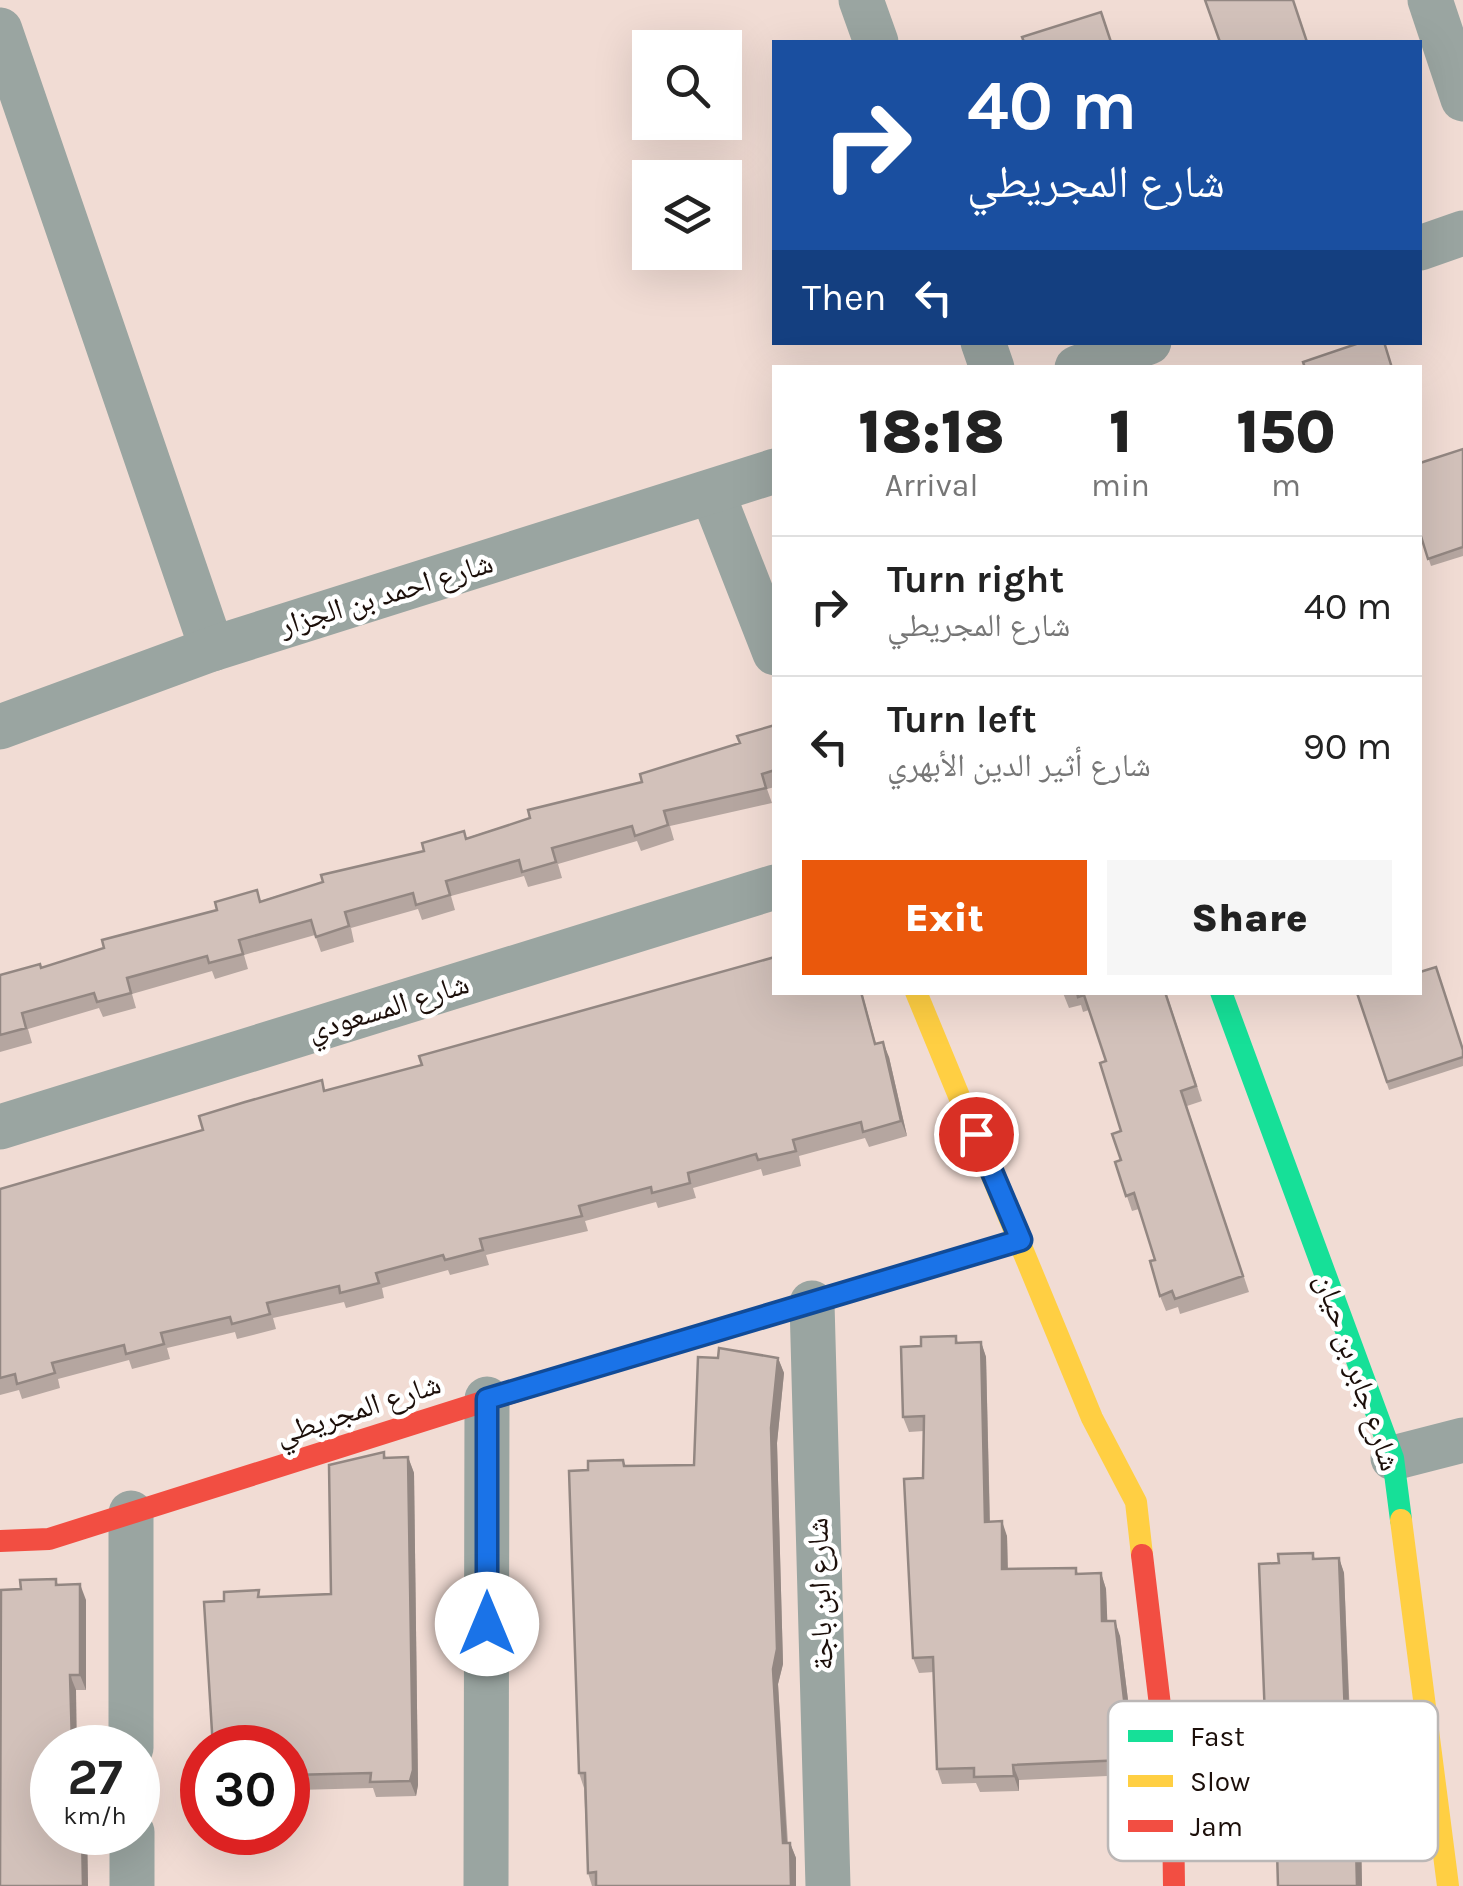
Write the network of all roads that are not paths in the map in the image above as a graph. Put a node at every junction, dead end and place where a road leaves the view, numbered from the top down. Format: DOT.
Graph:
graph roads {
  1 [pos="861,0"];
  2 [pos="1430,0"];
  3 [pos="0,30"];
  4 [pos="875,40"];
  5 [pos="1463,99"];
  6 [pos="1463,234"];
  7 [pos="1422,247"];
  8 [pos="1141,345"];
  9 [pos="1086,365"];
  10 [pos="772,472"];
  11 [pos="712,492"];
  12 [pos="772,645"];
  13 [pos="212,649"];
  14 [pos="0,727"];
  15 [pos="772,887"];
  16 [pos="917,995"];
  17 [pos="1222,995"];
  18 [pos="0,1127"];
  19 [pos="1021,1240"];
  20 [pos="812,1302"];
  21 [pos="487,1399"];
  22 [pos="1463,1440"];
  23 [pos="1393,1458"];
  24 [pos="130,1513"];
  25 [pos="0,1540"];
  26 [pos="1160,1701"];
  27 [pos="1424,1701"];
  28 [pos="132,1725"];
  29 [pos="1438,1808"];
  30 [pos="132,1855"];
  31 [pos="1174,1861"];
  32 [pos="132,1886"];
  33 [pos="486,1886"];
  34 [pos="828,1886"];
  35 [pos="1174,1886"];
  36 [pos="1448,1886"];
  1 -- 4 [label="street"];
  2 -- 5 [label="street"];
  3 -- 13 [label="street"];
  6 -- 7 [label="street"];
  8 -- 9 [label="street"];
  10 -- 11 [label="street, شارع احمد بن الجزار"];
  11 -- 12 [label="street"];
  11 -- 13 [label="street, شارع احمد بن الجزار"];
  13 -- 14 [label="street, شارع احمد بن الجزار"];
  15 -- 18 [label="street, شارع المسعودي"];
  16 -- 19 [label="street"];
  17 -- 23 [label="street, شارع جابر بن حيان"];
  19 -- 20 [label="street, شارع المجريطي"];
  19 -- 26 [label="street"];
  20 -- 21 [label="street, شارع المجريطي"];
  20 -- 34 [label="street, شارع ابن باجة"];
  21 -- 24 [label="street, شارع المجريطي"];
  21 -- 33 [label="street"];
  22 -- 23 [label="street"];
  23 -- 27 [label="street, شارع جابر بن حيان"];
  24 -- 25 [label="street, شارع المجريطي"];
  24 -- 28 [label="street"];
  29 -- 36 [label="street, شارع جابر بن حيان"];
  30 -- 32 [label="street"];
  31 -- 35 [label="street"];
}
